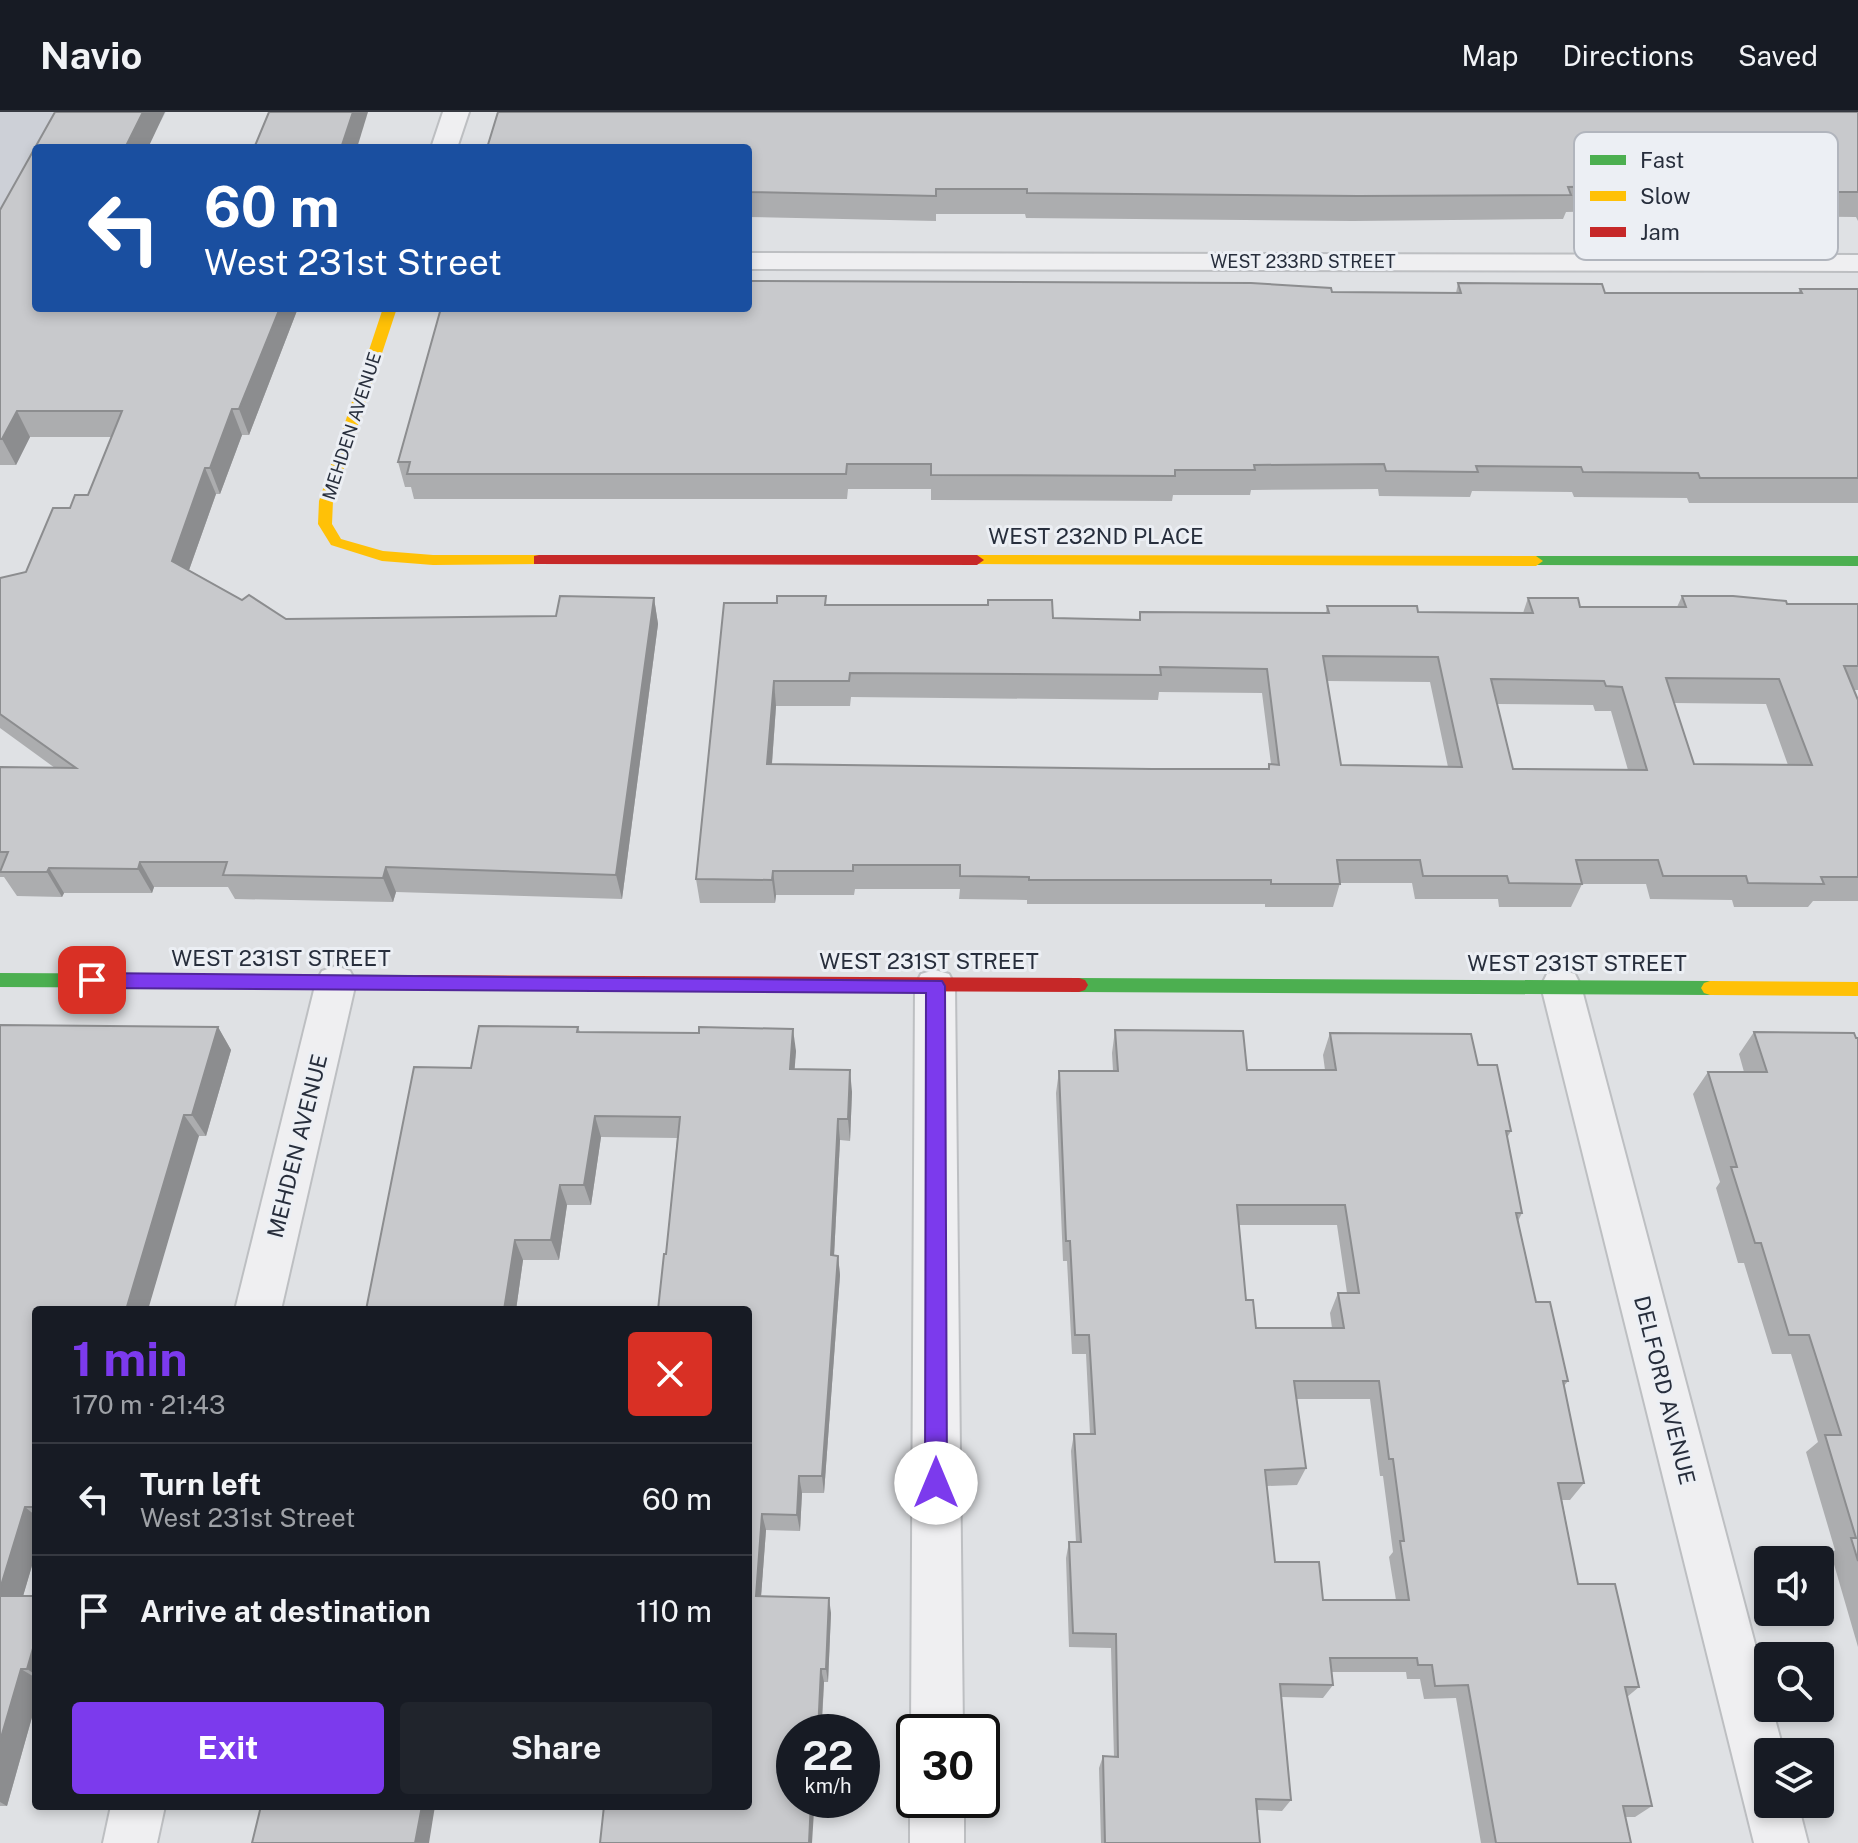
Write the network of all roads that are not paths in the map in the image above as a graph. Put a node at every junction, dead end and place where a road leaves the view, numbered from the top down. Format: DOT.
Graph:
graph roads {
  1 [pos="456,112"];
  2 [pos="445,144"];
  3 [pos="752,261"];
  4 [pos="1858,263"];
  5 [pos="389,312"];
  6 [pos="336,542"];
  7 [pos="1858,561"];
  8 [pos="0,980"];
  9 [pos="336,982"];
  10 [pos="935,986"];
  11 [pos="1561,986"];
  12 [pos="1858,989"];
  13 [pos="259,1306"];
  14 [pos="937,1714"];
  15 [pos="1754,1739"];
  16 [pos="137,1810"];
  17 [pos="937,1818"];
  18 [pos="1775,1818"];
  19 [pos="130,1843"];
  20 [pos="937,1843"];
  21 [pos="1781,1843"];
  1 -- 2 [label="street"];
  3 -- 4 [label="street, WEST 233RD STREET"];
  5 -- 6 [label="street, MEHDEN AVENUE"];
  6 -- 7 [label="street, WEST 232ND PLACE"];
  8 -- 9 [label="street, WEST 231ST STREET"];
  9 -- 10 [label="street, WEST 231ST STREET"];
  9 -- 13 [label="street, MEHDEN AVENUE"];
  10 -- 11 [label="street, WEST 231ST STREET"];
  10 -- 14 [label="street"];
  11 -- 12 [label="street, WEST 231ST STREET"];
  11 -- 15 [label="street, DELFORD AVENUE"];
  16 -- 19 [label="street"];
  17 -- 20 [label="street"];
  18 -- 21 [label="street"];
}
